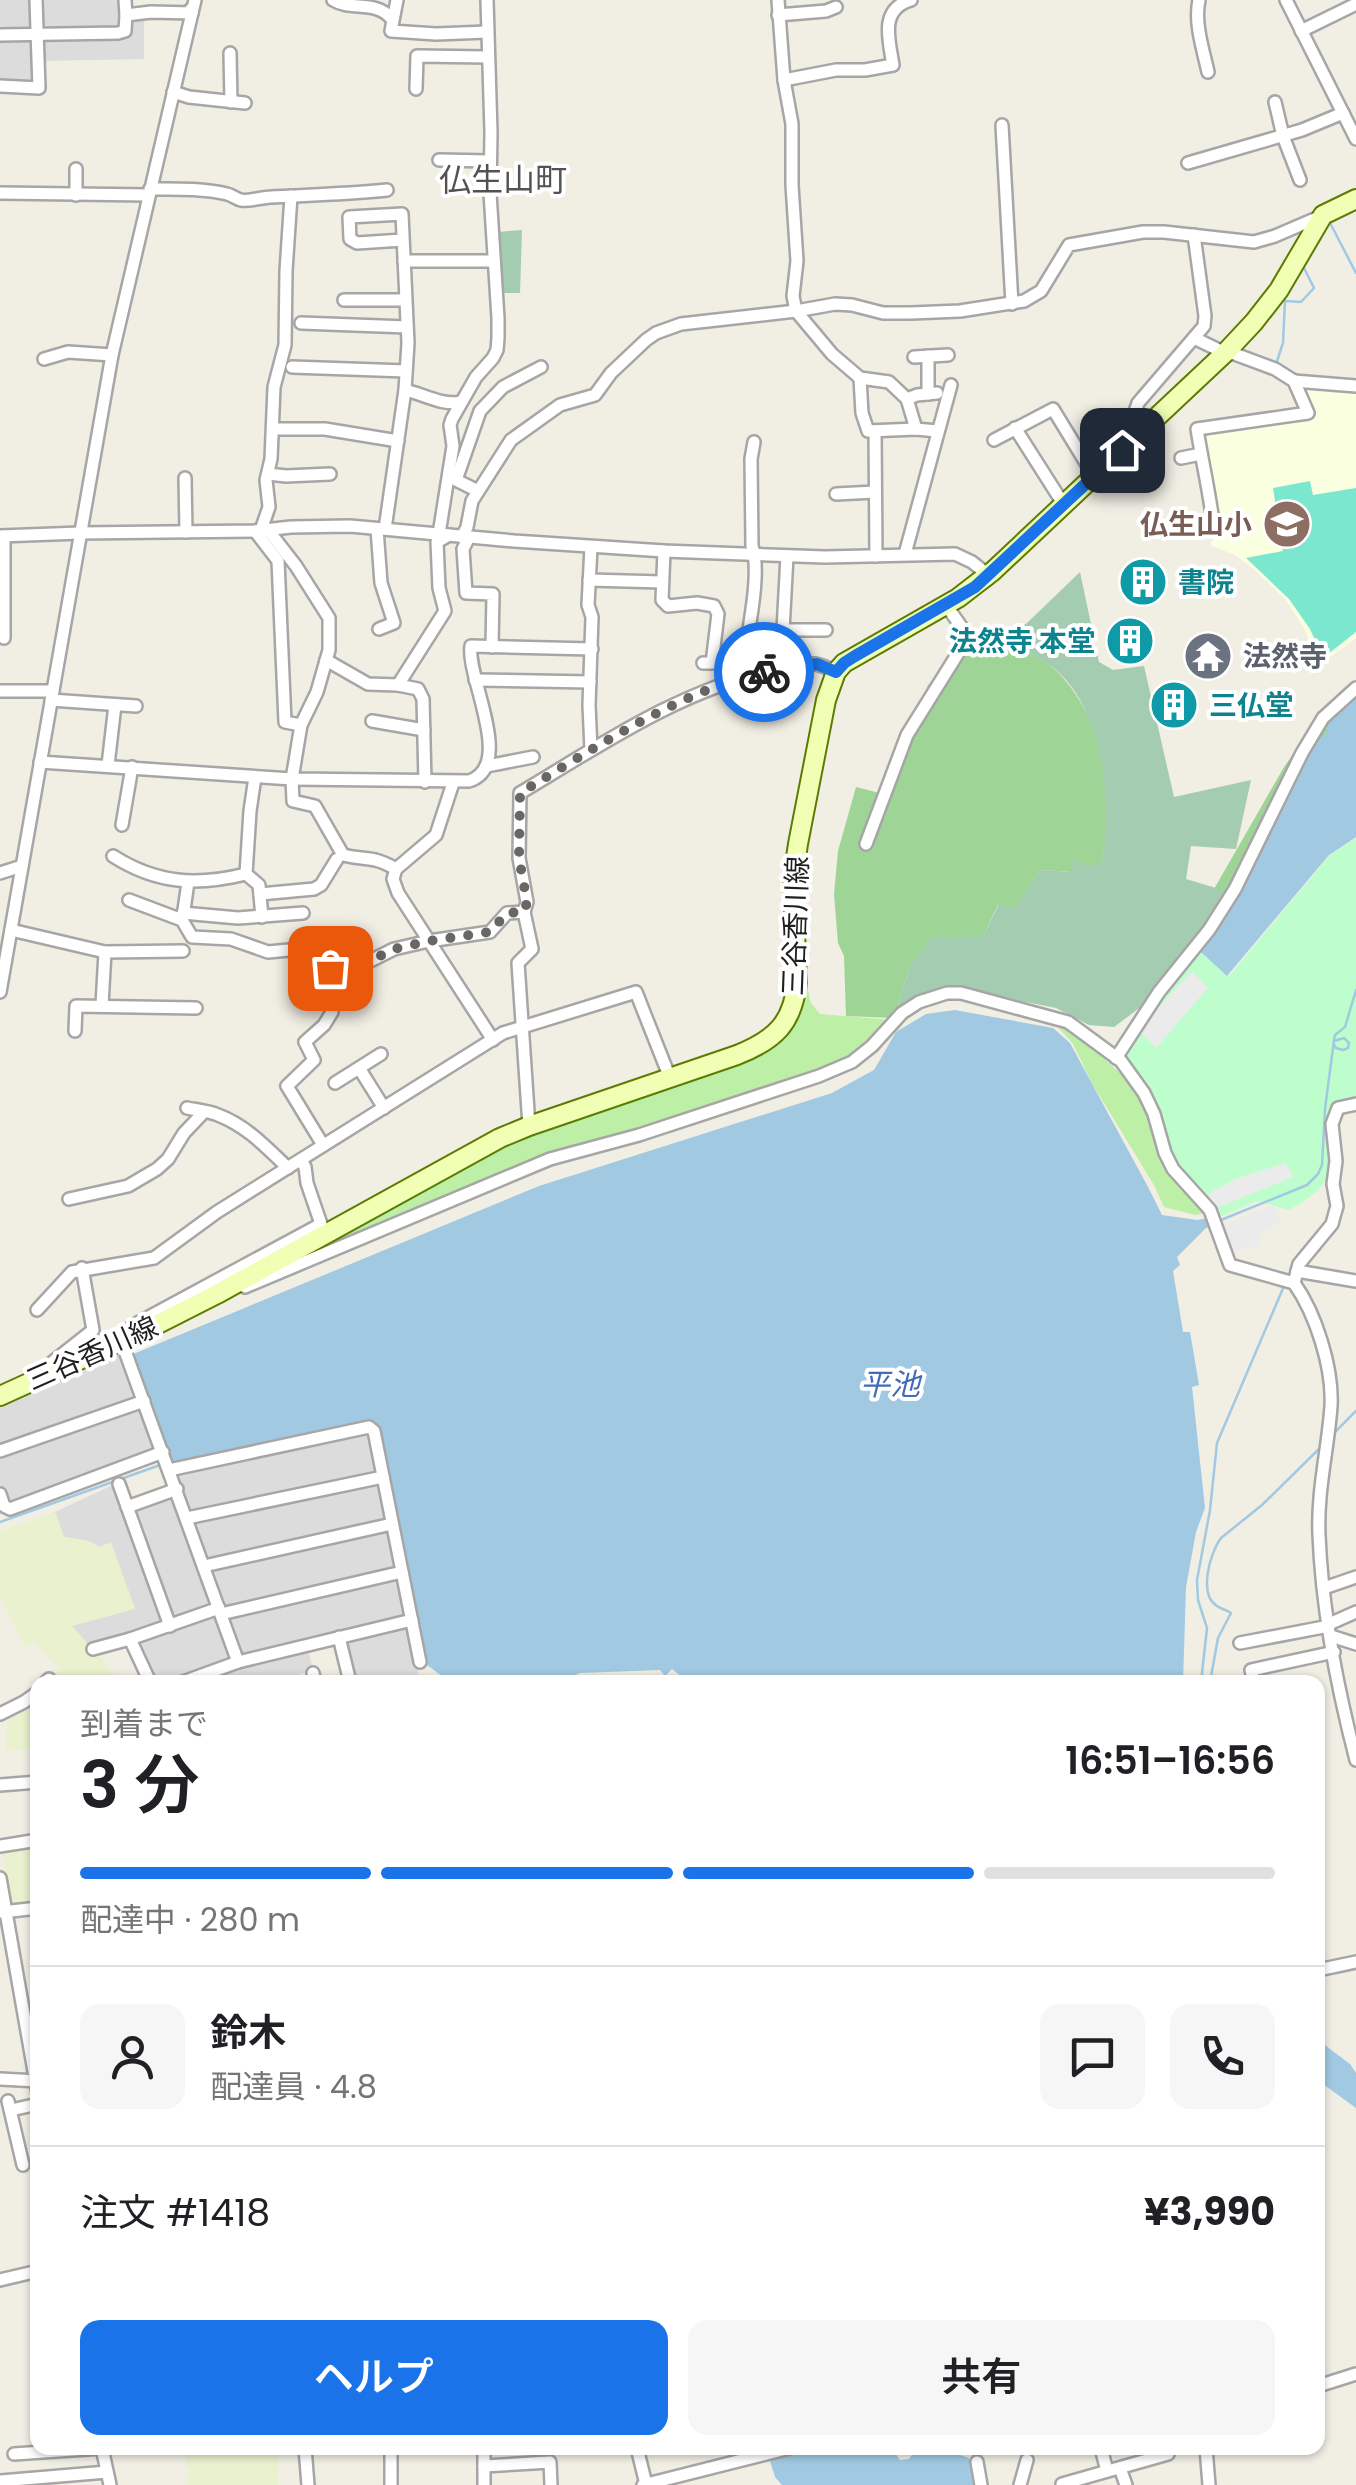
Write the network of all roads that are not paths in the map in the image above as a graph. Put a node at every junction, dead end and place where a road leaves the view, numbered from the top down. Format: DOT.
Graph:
graph roads {
  1 [pos="36,0"];
  2 [pos="125,0"];
  3 [pos="332,0"];
  4 [pos="397,0"];
  5 [pos="487,0"];
  6 [pos="778,0"];
  7 [pos="911,0"];
  8 [pos="1199,0"];
  9 [pos="1286,0"];
  10 [pos="360,3"];
  11 [pos="192,4"];
  12 [pos="1356,4"];
  13 [pos="836,7"];
  14 [pos="778,15"];
  15 [pos="126,16"];
  16 [pos="392,18"];
  17 [pos="1301,31"];
  18 [pos="487,32"];
  19 [pos="0,35"];
  20 [pos="36,35"];
  21 [pos="230,54"];
  22 [pos="488,57"];
  23 [pos="1208,72"];
  24 [pos="784,80"];
  25 [pos="0,86"];
  26 [pos="416,88"];
  27 [pos="173,92"];
  28 [pos="1275,102"];
  29 [pos="1348,115"];
  30 [pos="1002,125"];
  31 [pos="1283,136"];
  32 [pos="1356,138"];
  33 [pos="439,160"];
  34 [pos="490,161"];
  35 [pos="1188,163"];
  36 [pos="76,168"];
  37 [pos="1300,180"];
  38 [pos="387,190"];
  39 [pos="149,192"];
  40 [pos="0,193"];
  41 [pos="76,194"];
  42 [pos="291,196"];
  43 [pos="1356,199"];
  44 [pos="1323,215"];
  45 [pos="1194,235"];
  46 [pos="403,240"];
  47 [pos="404,261"];
  48 [pos="493,261"];
  49 [pos="344,300"];
  50 [pos="405,300"];
  51 [pos="1012,304"];
  52 [pos="796,311"];
  53 [pos="301,323"];
  54 [pos="407,327"];
  55 [pos="1194,338"];
  56 [pos="1225,353"];
  57 [pos="112,355"];
  58 [pos="928,356"];
  59 [pos="948,356"];
  60 [pos="914,357"];
  61 [pos="44,359"];
  62 [pos="292,367"];
  63 [pos="541,367"];
  64 [pos="406,372"];
  65 [pos="860,378"];
  66 [pos="1294,381"];
  67 [pos="951,385"];
  68 [pos="1356,386"];
  69 [pos="405,390"];
  70 [pos="907,399"];
  71 [pos="460,402"];
  72 [pos="1016,428"];
  73 [pos="916,429"];
  74 [pos="278,430"];
  75 [pos="874,431"];
  76 [pos="937,431"];
  77 [pos="994,440"];
  78 [pos="398,441"];
  79 [pos="754,442"];
  80 [pos="1122,450"];
  81 [pos="1200,454"];
  82 [pos="1182,458"];
  83 [pos="268,474"];
  84 [pos="330,474"];
  85 [pos="1094,476"];
  86 [pos="185,478"];
  87 [pos="478,491"];
  88 [pos="875,492"];
  89 [pos="836,494"];
  90 [pos="1064,505"];
  91 [pos="1213,522"];
  92 [pos="381,529"];
  93 [pos="261,531"];
  94 [pos="186,532"];
  95 [pos="80,533"];
  96 [pos="2,536"];
  97 [pos="455,536"];
  98 [pos="591,546"];
  99 [pos="664,551"];
  100 [pos="755,554"];
  101 [pos="904,554"];
  102 [pos="788,556"];
  103 [pos="876,556"];
  104 [pos="988,578"];
  105 [pos="590,580"];
  106 [pos="662,582"];
  107 [pos="946,605"];
  108 [pos="379,629"];
  109 [pos="826,630"];
  110 [pos="4,638"];
  111 [pos="492,647"];
  112 [pos="592,649"];
  113 [pos="745,654"];
  114 [pos="326,660"];
  115 [pos="704,663"];
  116 [pos="836,672"];
  117 [pos="475,680"];
  118 [pos="590,682"];
  119 [pos="398,685"];
  120 [pos="1356,688"];
  121 [pos="0,692"];
  122 [pos="52,696"];
  123 [pos="115,704"];
  124 [pos="136,706"];
  125 [pos="372,721"];
  126 [pos="301,725"];
  127 [pos="424,730"];
  128 [pos="591,750"];
  129 [pos="533,757"];
  130 [pos="40,762"];
  131 [pos="108,765"];
  132 [pos="486,766"];
  133 [pos="132,767"];
  134 [pos="256,777"];
  135 [pos="292,779"];
  136 [pos="424,782"];
  137 [pos="453,782"];
  138 [pos="122,825"];
  139 [pos="866,844"];
  140 [pos="113,856"];
  141 [pos="337,860"];
  142 [pos="22,866"];
  143 [pos="396,870"];
  144 [pos="0,874"];
  145 [pos="246,874"];
  146 [pos="188,882"];
  147 [pos="260,894"];
  148 [pos="130,900"];
  149 [pos="524,912"];
  150 [pos="303,913"];
  151 [pos="183,917"];
  152 [pos="262,917"];
  153 [pos="11,930"];
  154 [pos="429,941"];
  155 [pos="310,948"];
  156 [pos="182,950"];
  157 [pos="105,952"];
  158 [pos="3,957"];
  159 [pos="0,992"];
  160 [pos="102,1005"];
  161 [pos="196,1008"];
  162 [pos="523,1028"];
  163 [pos="74,1031"];
  164 [pos="492,1040"];
  165 [pos="381,1054"];
  166 [pos="1116,1058"];
  167 [pos="359,1068"];
  168 [pos="670,1078"];
  169 [pos="335,1082"];
  170 [pos="1356,1104"];
  171 [pos="187,1108"];
  172 [pos="384,1108"];
  173 [pos="204,1112"];
  174 [pos="530,1126"];
  175 [pos="323,1146"];
  176 [pos="300,1160"];
  177 [pos="288,1168"];
  178 [pos="68,1198"];
  179 [pos="82,1268"];
  180 [pos="1296,1277"];
  181 [pos="1356,1281"];
  182 [pos="217,1294"];
  183 [pos="37,1310"];
  184 [pos="124,1339"];
  185 [pos="42,1376"];
  186 [pos="0,1396"];
  187 [pos="144,1401"];
  188 [pos="0,1451"];
  189 [pos="163,1452"];
  190 [pos="169,1470"];
  191 [pos="383,1477"];
  192 [pos="119,1484"];
  193 [pos="176,1488"];
  194 [pos="0,1494"];
  195 [pos="127,1507"];
  196 [pos="187,1518"];
  197 [pos="392,1524"];
  198 [pos="204,1566"];
  199 [pos="402,1572"];
  200 [pos="1356,1577"];
  201 [pos="1324,1588"];
  202 [pos="220,1611"];
  203 [pos="1356,1612"];
  204 [pos="412,1620"];
  205 [pos="170,1626"];
  206 [pos="1330,1628"];
  207 [pos="340,1637"];
  208 [pos="130,1639"];
  209 [pos="1240,1643"];
  210 [pos="1356,1644"];
  211 [pos="93,1649"];
  212 [pos="1334,1652"];
  213 [pos="238,1662"];
  214 [pos="420,1662"];
  215 [pos="147,1675"];
  216 [pos="202,1675"];
  217 [pos="348,1675"];
  218 [pos="1252,1675"];
  219 [pos="30,1698"];
  220 [pos="0,1714"];
  221 [pos="1356,1760"];
  222 [pos="30,1783"];
  223 [pos="0,1785"];
  224 [pos="30,1841"];
  225 [pos="0,1846"];
  226 [pos="0,1878"];
  227 [pos="30,1909"];
  228 [pos="3,1912"];
  229 [pos="1356,1962"];
  230 [pos="1325,1969"];
  231 [pos="30,2049"];
  232 [pos="0,2079"];
  233 [pos="30,2084"];
  234 [pos="30,2105"];
  235 [pos="23,2165"];
  236 [pos="30,2273"];
  237 [pos="0,2280"];
  238 [pos="1356,2374"];
  239 [pos="1325,2384"];
  240 [pos="30,2452"];
  241 [pos="14,2454"];
  242 [pos="51,2455"];
  243 [pos="306,2455"];
  244 [pos="390,2455"];
  245 [pos="638,2455"];
  246 [pos="765,2455"];
  247 [pos="1105,2455"];
  248 [pos="1164,2455"];
  249 [pos="1207,2455"];
  250 [pos="1027,2460"];
  251 [pos="977,2462"];
  252 [pos="1114,2469"];
  253 [pos="53,2476"];
  254 [pos="109,2479"];
  255 [pos="0,2480"];
  256 [pos="645,2484"];
  257 [pos="1062,2484"];
  258 [pos="308,2485"];
  259 [pos="392,2485"];
  260 [pos="484,2485"];
  261 [pos="551,2485"];
  262 [pos="982,2485"];
  263 [pos="1020,2485"];
  264 [pos="1126,2485"];
  265 [pos="1209,2485"];
  1 -- 20 [label="street"];
  2 -- 15 [label="street"];
  3 -- 10 [label="street"];
  4 -- 16 [label="street"];
  5 -- 18 [label="street"];
  6 -- 14 [label="street"];
  7 -- 24 [label="street"];
  8 -- 23 [label="street"];
  9 -- 17 [label="street"];
  10 -- 16 [label="street"];
  11 -- 15 [label="street"];
  11 -- 27 [label="street"];
  12 -- 17 [label="street"];
  13 -- 14 [label="street"];
  14 -- 24 [label="street"];
  15 -- 20 [label="street"];
  16 -- 18 [label="street"];
  17 -- 29 [label="street"];
  18 -- 22 [label="street"];
  19 -- 20 [label="street"];
  20 -- 25 [label="street"];
  21 -- 27 [label="street"];
  22 -- 26 [label="street"];
  22 -- 34 [label="street"];
  24 -- 52 [label="street"];
  27 -- 39 [label="street"];
  28 -- 31 [label="street"];
  29 -- 31 [label="street"];
  29 -- 32 [label="street"];
  30 -- 51 [label="street"];
  31 -- 35 [label="street"];
  31 -- 37 [label="street"];
  33 -- 34 [label="street"];
  34 -- 48 [label="street"];
  36 -- 41 [label="street"];
  38 -- 42 [label="street"];
  39 -- 41 [label="street"];
  39 -- 42 [label="street"];
  39 -- 57 [label="street"];
  40 -- 41 [label="street"];
  42 -- 83 [label="street"];
  43 -- 44 [label="main road"];
  44 -- 45 [label="street"];
  44 -- 56 [label="main road"];
  45 -- 51 [label="street"];
  45 -- 55 [label="street"];
  46 -- 46 [label="street"];
  46 -- 47 [label="street"];
  47 -- 48 [label="street"];
  47 -- 50 [label="street"];
  48 -- 71 [label="street"];
  49 -- 50 [label="street"];
  50 -- 54 [label="street"];
  51 -- 52 [label="street"];
  52 -- 65 [label="street"];
  52 -- 87 [label="street"];
  53 -- 54 [label="street"];
  54 -- 64 [label="street"];
  55 -- 56 [label="street"];
  55 -- 80 [label="street"];
  56 -- 66 [label="street"];
  56 -- 80 [label="main road"];
  57 -- 61 [label="street"];
  57 -- 95 [label="street"];
  58 -- 59 [label="street"];
  58 -- 60 [label="street"];
  58 -- 70 [label="street"];
  62 -- 64 [label="street"];
  63 -- 87 [label="street"];
  64 -- 69 [label="street"];
  65 -- 70 [label="street"];
  65 -- 75 [label="street"];
  66 -- 68 [label="street"];
  66 -- 81 [label="street"];
  67 -- 76 [label="street"];
  69 -- 71 [label="street"];
  69 -- 78 [label="street"];
  70 -- 73 [label="street"];
  71 -- 97 [label="street"];
  72 -- 77 [label="street"];
  72 -- 85 [label="street"];
  72 -- 90 [label="street"];
  73 -- 75 [label="street"];
  73 -- 76 [label="street"];
  74 -- 78 [label="street"];
  75 -- 88 [label="street"];
  76 -- 101 [label="street"];
  78 -- 92 [label="street"];
  79 -- 100 [label="street"];
  80 -- 85 [label="main road"];
  81 -- 82 [label="street"];
  81 -- 91 [label="street"];
  83 -- 84 [label="street"];
  83 -- 93 [label="street"];
  85 -- 90 [label="main road"];
  86 -- 94 [label="street"];
  87 -- 97 [label="street"];
  88 -- 89 [label="street"];
  88 -- 103 [label="street"];
  90 -- 104 [label="main road"];
  92 -- 93 [label="street"];
  92 -- 97 [label="street"];
  92 -- 108 [label="street"];
  93 -- 94 [label="street"];
  93 -- 114 [label="street"];
  93 -- 126 [label="street"];
  94 -- 95 [label="street"];
  95 -- 96 [label="street"];
  95 -- 122 [label="street"];
  96 -- 110 [label="street"];
  97 -- 98 [label="street"];
  97 -- 111 [label="street"];
  97 -- 119 [label="street"];
  98 -- 99 [label="street"];
  98 -- 105 [label="street"];
  99 -- 100 [label="street"];
  99 -- 106 [label="street"];
  100 -- 102 [label="street"];
  100 -- 113 [label="street"];
  101 -- 103 [label="street"];
  101 -- 104 [label="street"];
  102 -- 103 [label="street"];
  102 -- 109 [label="street"];
  104 -- 107 [label="main road"];
  105 -- 106 [label="street"];
  105 -- 112 [label="street"];
  106 -- 115 [label="street"];
  107 -- 116 [label="main road"];
  107 -- 139 [label="street"];
  111 -- 112 [label="street"];
  111 -- 117 [label="street"];
  112 -- 118 [label="street"];
  114 -- 119 [label="street"];
  114 -- 126 [label="street"];
  116 -- 128 [label="street"];
  116 -- 168 [label="main road, 三谷香川線"];
  117 -- 118 [label="street"];
  117 -- 132 [label="street"];
  118 -- 128 [label="street"];
  119 -- 127 [label="street"];
  120 -- 166 [label="street"];
  121 -- 122 [label="street"];
  122 -- 123 [label="street"];
  122 -- 130 [label="street"];
  123 -- 124 [label="street"];
  123 -- 131 [label="street"];
  125 -- 127 [label="street"];
  126 -- 135 [label="street"];
  127 -- 136 [label="street"];
  128 -- 149 [label="street"];
  129 -- 132 [label="street"];
  130 -- 131 [label="street"];
  130 -- 142 [label="street"];
  131 -- 133 [label="street"];
  132 -- 137 [label="street"];
  133 -- 134 [label="street"];
  133 -- 138 [label="street"];
  134 -- 135 [label="street"];
  134 -- 145 [label="street"];
  135 -- 136 [label="street"];
  135 -- 143 [label="street"];
  136 -- 137 [label="street"];
  137 -- 143 [label="street"];
  140 -- 146 [label="street"];
  141 -- 147 [label="street"];
  142 -- 144 [label="street"];
  142 -- 153 [label="street"];
  143 -- 154 [label="street"];
  145 -- 146 [label="street"];
  145 -- 147 [label="street"];
  146 -- 151 [label="street"];
  147 -- 152 [label="street"];
  148 -- 151 [label="street"];
  149 -- 154 [label="street"];
  149 -- 162 [label="street"];
  150 -- 152 [label="street"];
  151 -- 152 [label="street"];
  151 -- 155 [label="street"];
  153 -- 157 [label="street"];
  153 -- 158 [label="street"];
  154 -- 164 [label="street"];
  154 -- 175 [label="street"];
  156 -- 157 [label="street"];
  157 -- 160 [label="street"];
  158 -- 159 [label="street"];
  160 -- 161 [label="street"];
  160 -- 163 [label="street"];
  162 -- 164 [label="street"];
  162 -- 168 [label="street"];
  162 -- 174 [label="street"];
  164 -- 172 [label="street"];
  165 -- 167 [label="street"];
  166 -- 180 [label="street"];
  166 -- 182 [label="street"];
  167 -- 169 [label="street"];
  167 -- 172 [label="street"];
  168 -- 174 [label="main road, 三谷香川線"];
  170 -- 180 [label="street"];
  171 -- 173 [label="street"];
  172 -- 175 [label="street"];
  173 -- 177 [label="street"];
  173 -- 178 [label="street"];
  174 -- 182 [label="main road, 三谷香川線"];
  175 -- 176 [label="street"];
  176 -- 177 [label="street"];
  176 -- 184 [label="street"];
  177 -- 179 [label="street"];
  179 -- 183 [label="street"];
  179 -- 185 [label="street"];
  180 -- 181 [label="street"];
  180 -- 201 [label="street"];
  182 -- 184 [label="main road, 三谷香川線"];
  184 -- 185 [label="main road, 三谷香川線"];
  184 -- 187 [label="street"];
  185 -- 186 [label="main road, 三谷香川線"];
  187 -- 188 [label="street"];
  187 -- 189 [label="street"];
  189 -- 190 [label="street"];
  189 -- 194 [label="street"];
  190 -- 191 [label="street"];
  190 -- 193 [label="street"];
  191 -- 196 [label="street"];
  191 -- 197 [label="street"];
  192 -- 195 [label="street"];
  193 -- 195 [label="street"];
  193 -- 196 [label="street"];
  195 -- 205 [label="street"];
  196 -- 198 [label="street"];
  197 -- 198 [label="street"];
  197 -- 199 [label="street"];
  198 -- 202 [label="street"];
  199 -- 202 [label="street"];
  199 -- 204 [label="street"];
  200 -- 201 [label="street"];
  201 -- 206 [label="street"];
  202 -- 205 [label="street"];
  202 -- 213 [label="street"];
  203 -- 206 [label="street"];
  204 -- 207 [label="street"];
  204 -- 214 [label="street"];
  205 -- 208 [label="street"];
  206 -- 209 [label="street"];
  206 -- 210 [label="street"];
  206 -- 212 [label="street"];
  207 -- 213 [label="street"];
  207 -- 217 [label="street"];
  208 -- 211 [label="street"];
  208 -- 215 [label="street"];
  212 -- 218 [label="street"];
  212 -- 221 [label="street"];
  213 -- 216 [label="street"];
  219 -- 220 [label="street"];
  222 -- 223 [label="street"];
  224 -- 225 [label="street"];
  226 -- 228 [label="street"];
  227 -- 228 [label="street"];
  228 -- 231 [label="street"];
  229 -- 230 [label="street"];
  232 -- 233 [label="street"];
  234 -- 235 [label="street"];
  236 -- 237 [label="street"];
  238 -- 239 [label="street"];
  240 -- 241 [label="street"];
  242 -- 253 [label="street"];
  243 -- 258 [label="street"];
  244 -- 259 [label="street"];
  245 -- 256 [label="street"];
  246 -- 256 [label="street"];
  247 -- 252 [label="street"];
  248 -- 252 [label="street"];
  249 -- 265 [label="street"];
  250 -- 263 [label="street"];
  251 -- 262 [label="street"];
  252 -- 257 [label="street"];
  252 -- 264 [label="street"];
  253 -- 254 [label="street"];
  253 -- 255 [label="street"];
  260 -- 261 [label="street"];
}
